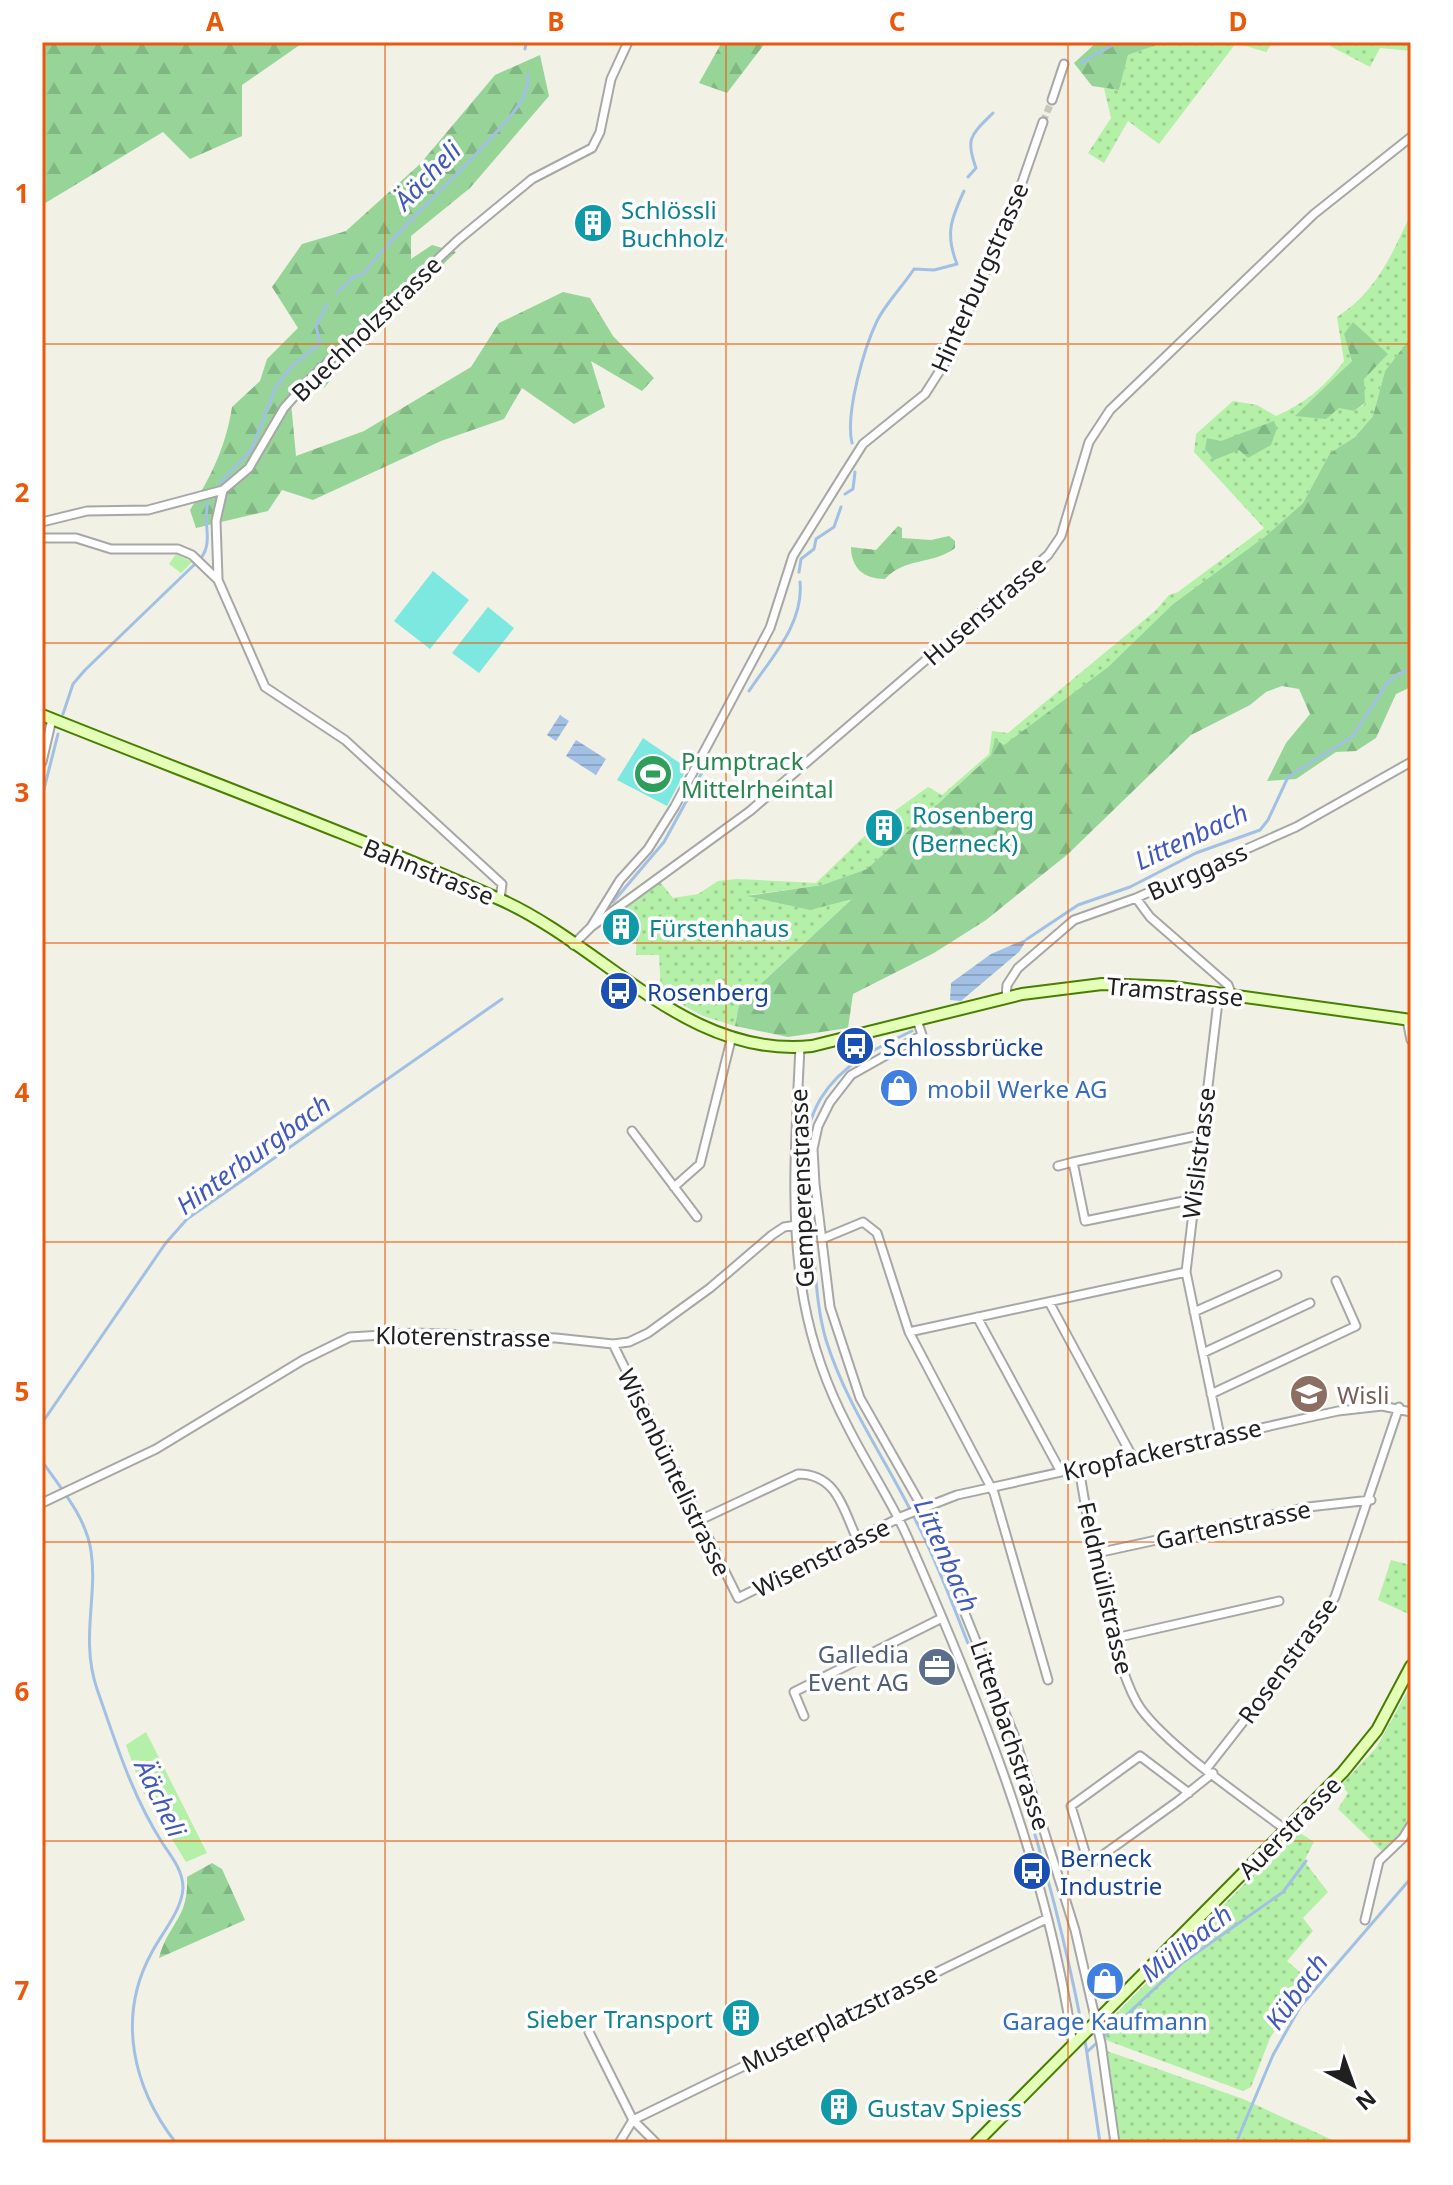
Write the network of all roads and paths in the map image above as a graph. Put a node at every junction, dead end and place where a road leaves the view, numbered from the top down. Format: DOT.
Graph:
graph roads {
  1 [pos="628,42"];
  2 [pos="1064,64"];
  3 [pos="1052,100"];
  4 [pos="1043,122"];
  5 [pos="1411,137"];
  6 [pos="223,490"];
  7 [pos="42,522"];
  8 [pos="42,538"];
  9 [pos="218,580"];
  10 [pos="47,717"];
  11 [pos="42,762"];
  12 [pos="1411,762"];
  13 [pos="1136,898"];
  14 [pos="500,899"];
  15 [pos="591,927"];
  16 [pos="573,945"];
  17 [pos="1219,993"];
  18 [pos="1232,995"];
  19 [pos="1006,998"];
  20 [pos="917,1020"];
  21 [pos="1409,1020"];
  22 [pos="732,1036"];
  23 [pos="1411,1040"];
  24 [pos="800,1047"];
  25 [pos="632,1131"];
  26 [pos="1201,1135"];
  27 [pos="1073,1162"];
  28 [pos="1058,1166"];
  29 [pos="674,1187"];
  30 [pos="1194,1199"];
  31 [pos="697,1217"];
  32 [pos="795,1226"];
  33 [pos="822,1239"];
  34 [pos="1186,1272"];
  35 [pos="1277,1275"];
  36 [pos="1336,1281"];
  37 [pos="1049,1302"];
  38 [pos="1310,1303"];
  39 [pos="1194,1312"];
  40 [pos="977,1317"];
  41 [pos="909,1332"];
  42 [pos="613,1344"];
  43 [pos="1203,1353"];
  44 [pos="1211,1394"];
  45 [pos="1399,1407"];
  46 [pos="1411,1412"];
  47 [pos="1220,1436"];
  48 [pos="1132,1456"];
  49 [pos="1079,1468"];
  50 [pos="1061,1472"];
  51 [pos="990,1487"];
  52 [pos="1371,1500"];
  53 [pos="42,1503"];
  54 [pos="919,1509"];
  55 [pos="901,1518"];
  56 [pos="700,1520"];
  57 [pos="857,1539"];
  58 [pos="1097,1553"];
  59 [pos="738,1598"];
  60 [pos="1279,1601"];
  61 [pos="942,1618"];
  62 [pos="1115,1638"];
  63 [pos="1411,1666"];
  64 [pos="1048,1680"];
  65 [pos="804,1716"];
  66 [pos="1210,1770"];
  67 [pos="1189,1793"];
  68 [pos="1411,1825"];
  69 [pos="1286,1830"];
  70 [pos="1046,1919"];
  71 [pos="1365,1920"];
  72 [pos="1095,2028"];
  73 [pos="589,2032"];
  74 [pos="1076,2043"];
  75 [pos="633,2120"];
  76 [pos="619,2143"];
  77 [pos="656,2143"];
  78 [pos="976,2143"];
  79 [pos="1115,2143"];
  1 -- 6 [label="street, Buechholzstrasse"];
  2 -- 3 [label="street"];
  4 -- 15 [label="street, Hinterburgstrasse"];
  5 -- 15 [label="street, Husenstrasse"];
  6 -- 7 [label="street, Buechholzstrasse"];
  6 -- 9 [label="street"];
  8 -- 9 [label="street"];
  9 -- 14 [label="street"];
  10 -- 11 [label="street"];
  10 -- 14 [label="main road, Bahnstrasse"];
  12 -- 13 [label="street, Burggass"];
  13 -- 18 [label="street"];
  13 -- 19 [label="street, Burggass"];
  14 -- 16 [label="main road, Bahnstrasse"];
  15 -- 16 [label="street, Hinterburgstrasse"];
  16 -- 22 [label="main road, Bahnstrasse"];
  17 -- 18 [label="main road, Tramstrasse"];
  17 -- 19 [label="main road, Tramstrasse"];
  17 -- 26 [label="street, Wislistrasse"];
  18 -- 21 [label="main road, Tramstrasse"];
  19 -- 20 [label="main road, Tramstrasse"];
  20 -- 24 [label="main road, Tramstrasse"];
  20 -- 33 [label="street, Littenbachstrasse"];
  21 -- 23 [label="street"];
  22 -- 24 [label="main road, Bahnstrasse"];
  22 -- 29 [label="street"];
  24 -- 32 [label="street, Gemperenstrasse"];
  25 -- 29 [label="street"];
  26 -- 27 [label="street"];
  26 -- 30 [label="street, Wislistrasse"];
  27 -- 28 [label="street"];
  27 -- 30 [label="street"];
  29 -- 31 [label="street"];
  30 -- 34 [label="street, Wislistrasse"];
  32 -- 42 [label="street, Kloterenstrasse"];
  32 -- 55 [label="street, Gemperenstrasse"];
  33 -- 41 [label="street"];
  33 -- 54 [label="street, Littenbachstrasse"];
  34 -- 37 [label="street"];
  34 -- 39 [label="street, Wislistrasse"];
  35 -- 39 [label="street"];
  36 -- 44 [label="street"];
  37 -- 40 [label="street"];
  37 -- 48 [label="street"];
  38 -- 43 [label="street"];
  39 -- 43 [label="street, Wislistrasse"];
  40 -- 41 [label="street"];
  40 -- 50 [label="street"];
  41 -- 51 [label="street"];
  42 -- 53 [label="street, Kloterenstrasse"];
  42 -- 56 [label="street, Wisenbüntelistrasse"];
  43 -- 44 [label="street, Wislistrasse"];
  44 -- 47 [label="street, Wislistrasse"];
  45 -- 46 [label="street, Kropfackerstrasse"];
  45 -- 47 [label="street, Kropfackerstrasse"];
  45 -- 52 [label="street, Rosenstrasse"];
  47 -- 48 [label="street, Kropfackerstrasse"];
  48 -- 49 [label="street, Kropfackerstrasse"];
  49 -- 50 [label="street, Kropfackerstrasse"];
  49 -- 58 [label="street, Feldmülistrasse"];
  50 -- 51 [label="street, Kropfackerstrasse"];
  51 -- 54 [label="street, Kropfackerstrasse"];
  51 -- 64 [label="street"];
  52 -- 58 [label="street, Gartenstrasse"];
  52 -- 66 [label="street, Rosenstrasse"];
  54 -- 55 [label="street, Wisenstrasse"];
  54 -- 72 [label="street, Littenbachstrasse"];
  55 -- 57 [label="street, Wisenstrasse"];
  55 -- 61 [label="street, Gemperenstrasse"];
  56 -- 57 [label="street"];
  56 -- 59 [label="street, Wisenbüntelistrasse"];
  57 -- 59 [label="street, Wisenstrasse"];
  58 -- 62 [label="street, Feldmülistrasse"];
  60 -- 62 [label="street"];
  61 -- 65 [label="street"];
  61 -- 70 [label="street, Gemperenstrasse"];
  62 -- 66 [label="street, Feldmülistrasse"];
  63 -- 69 [label="main road, Auerstrasse"];
  66 -- 67 [label="street, Rosenstrasse"];
  66 -- 69 [label="street, Feldmülistrasse"];
  67 -- 67 [label="street, Rosenstrasse"];
  68 -- 71 [label="street"];
  69 -- 72 [label="main road, Auerstrasse"];
  70 -- 74 [label="street, Gemperenstrasse"];
  70 -- 75 [label="street, Musterplatzstrasse"];
  72 -- 74 [label="main road, Auerstrasse"];
  72 -- 79 [label="street, Littenbachstrasse"];
  73 -- 75 [label="street"];
  74 -- 78 [label="main road, Auerstrasse"];
  75 -- 76 [label="street"];
  75 -- 77 [label="street"];
}
